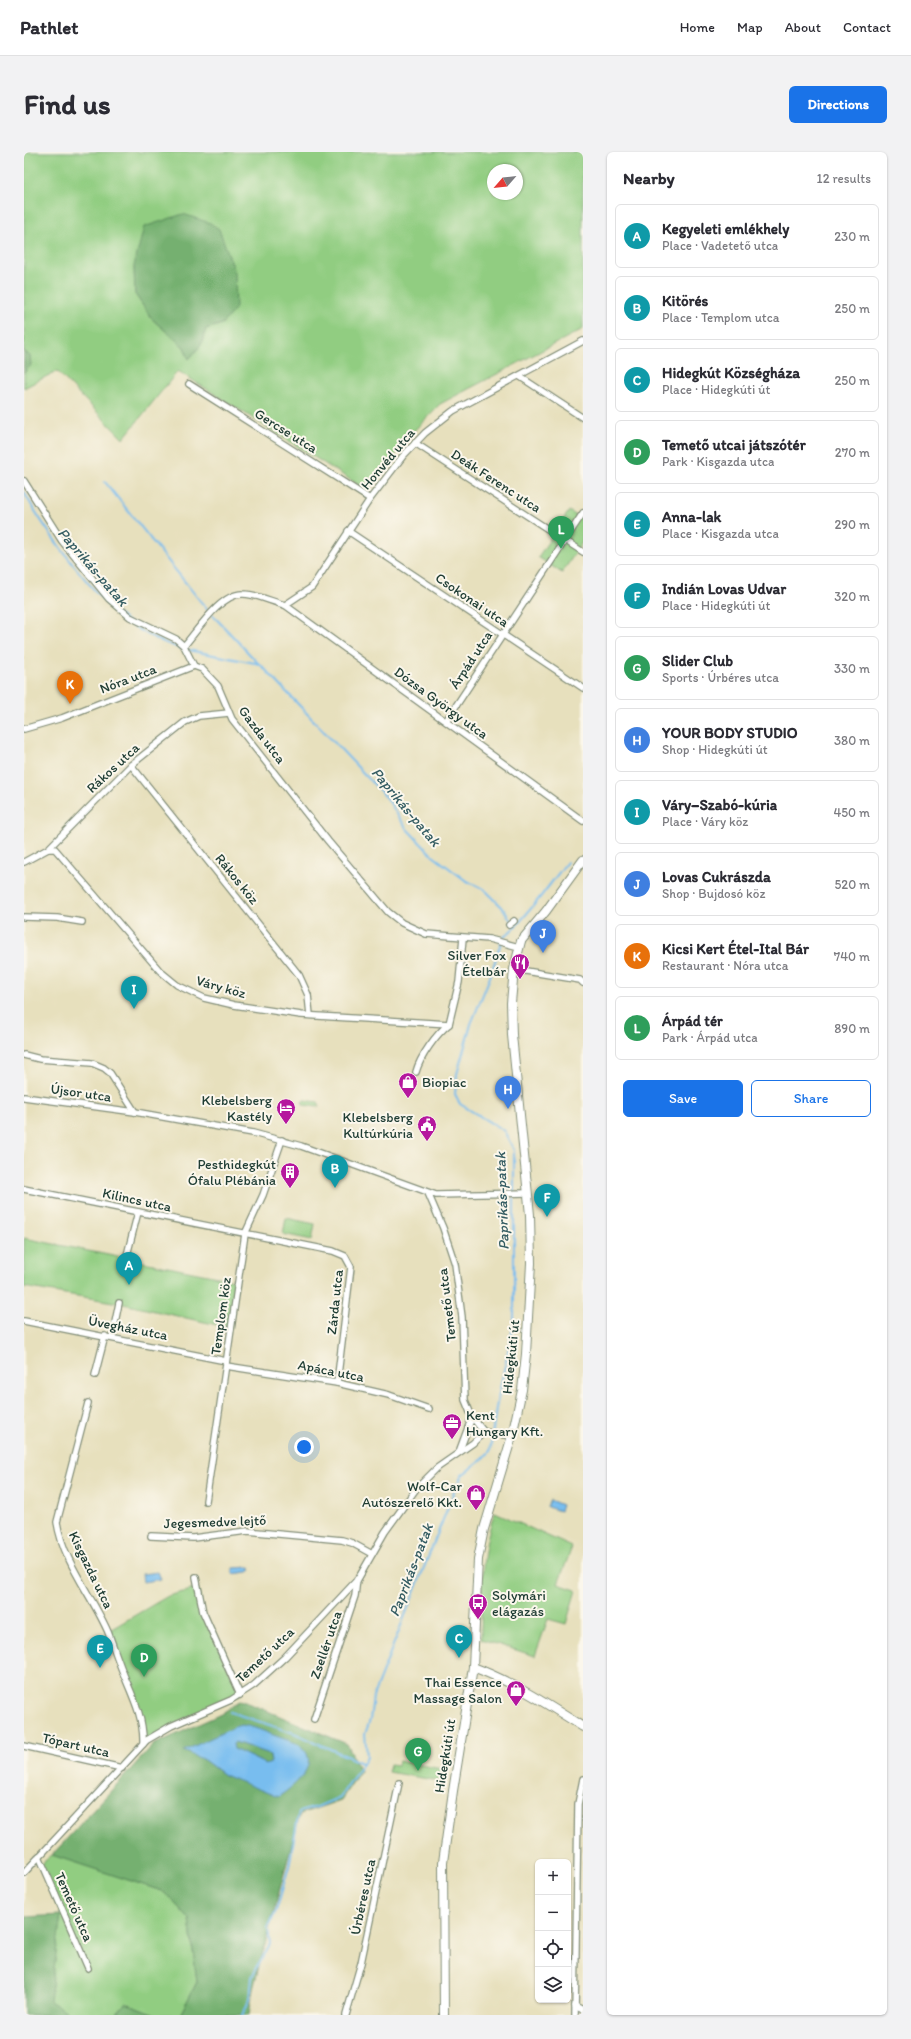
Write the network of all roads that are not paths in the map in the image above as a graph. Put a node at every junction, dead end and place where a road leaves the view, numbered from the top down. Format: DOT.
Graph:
graph roads {
  1 [pos="583,341"];
  2 [pos="519,376"];
  3 [pos="189,384"];
  4 [pos="583,418"];
  5 [pos="415,443"];
  6 [pos="24,480"];
  7 [pos="370,499"];
  8 [pos="583,513"];
  9 [pos="348,531"];
  10 [pos="565,541"];
  11 [pos="583,552"];
  12 [pos="285,605"];
  13 [pos="502,635"];
  14 [pos="184,646"];
  15 [pos="194,666"];
  16 [pos="583,688"];
  17 [pos="229,713"];
  18 [pos="446,721"];
  19 [pos="24,728"];
  20 [pos="131,764"];
  21 [pos="583,821"];
  22 [pos="48,849"];
  23 [pos="583,860"];
  24 [pos="24,862"];
  25 [pos="24,917"];
  26 [pos="82,922"];
  27 [pos="463,938"];
  28 [pos="519,947"];
  29 [pos="514,969"];
  30 [pos="583,983"];
  31 [pos="310,1015"];
  32 [pos="449,1024"];
  33 [pos="24,1055"];
  34 [pos="416,1072"];
  35 [pos="24,1098"];
  36 [pos="135,1112"];
  37 [pos="282,1140"];
  38 [pos="24,1189"];
  39 [pos="428,1193"];
  40 [pos="525,1193"];
  41 [pos="138,1212"];
  42 [pos="245,1234"];
  43 [pos="126,1259"];
  44 [pos="119,1304"];
  45 [pos="24,1321"];
  46 [pos="105,1336"];
  47 [pos="112,1337"];
  48 [pos="226,1363"];
  49 [pos="95,1375"];
  50 [pos="337,1383"];
  51 [pos="88,1403"];
  52 [pos="429,1409"];
  53 [pos="472,1417"];
  54 [pos="486,1432"];
  55 [pos="512,1436"];
  56 [pos="458,1453"];
  57 [pos="206,1501"];
  58 [pos="151,1536"];
  59 [pos="372,1554"];
  60 [pos="196,1577"];
  61 [pos="358,1579"];
  62 [pos="473,1667"];
  63 [pos="240,1695"];
  64 [pos="314,1719"];
  65 [pos="583,1727"];
  66 [pos="143,1744"];
  67 [pos="24,1746"];
  68 [pos="122,1768"];
  69 [pos="583,1779"];
  70 [pos="398,1783"];
  71 [pos="39,1856"];
  72 [pos="24,1873"];
  73 [pos="88,1968"];
  74 [pos="574,2006"];
  75 [pos="583,2010"];
  76 [pos="346,2015"];
  77 [pos="444,2015"];
  78 [pos="575,2015"];
  1 -- 2 [label="street, Honvéd utca"];
  2 -- 4 [label="street"];
  2 -- 5 [label="street, Honvéd utca"];
  3 -- 7 [label="street, Gercse utca"];
  5 -- 7 [label="street, Honvéd utca"];
  5 -- 10 [label="street, Deák Ferenc utca"];
  6 -- 14 [label="street"];
  7 -- 9 [label="street, Honvéd utca"];
  8 -- 10 [label="street, Árpád utca"];
  9 -- 12 [label="street, Honvéd utca"];
  9 -- 13 [label="street, Csokonai utca"];
  10 -- 11 [label="street, Deák Ferenc utca"];
  10 -- 13 [label="street, Árpád utca"];
  12 -- 14 [label="street"];
  12 -- 18 [label="street, Dózsa György utca"];
  13 -- 16 [label="street, Csokonai utca"];
  13 -- 18 [label="street, Árpád utca"];
  14 -- 15 [label="street, Gazda utca"];
  15 -- 17 [label="street, Gazda utca"];
  15 -- 19 [label="street, Nóra utca"];
  17 -- 20 [label="street, Rákos utca"];
  17 -- 27 [label="street, Gazda utca"];
  18 -- 21 [label="street, Dózsa György utca"];
  20 -- 22 [label="street, Rákos utca"];
  20 -- 31 [label="street, Rákos köz"];
  22 -- 24 [label="street, Rákos utca"];
  22 -- 31 [label="street, Váry köz"];
  23 -- 28 [label="main road, Hidegkúti út"];
  25 -- 26 [label="street"];
  27 -- 28 [label="street, Gazda utca"];
  27 -- 32 [label="street"];
  28 -- 29 [label="main road, Hidegkúti út"];
  29 -- 30 [label="street"];
  29 -- 40 [label="main road, Hidegkúti út"];
  31 -- 32 [label="street, Váry köz"];
  32 -- 34 [label="street"];
  33 -- 36 [label="street"];
  35 -- 36 [label="street, Újsor utca"];
  36 -- 37 [label="street, Újsor utca"];
  37 -- 39 [label="street, Újsor utca"];
  37 -- 42 [label="street, Templom köz"];
  38 -- 41 [label="street, Kilincs utca"];
  39 -- 40 [label="street, Újsor utca"];
  39 -- 53 [label="street, Temető utca"];
  40 -- 55 [label="main road, Hidegkúti út"];
  41 -- 42 [label="street, Kilincs utca"];
  41 -- 43 [label="street"];
  42 -- 48 [label="street, Templom köz"];
  42 -- 50 [label="street, Zárda utca"];
  44 -- 47 [label="street"];
  45 -- 46 [label="street, Üvegház utca"];
  46 -- 47 [label="street, Üvegház utca"];
  46 -- 49 [label="street"];
  47 -- 48 [label="street, Üvegház utca"];
  48 -- 50 [label="street, Apáca utca"];
  48 -- 57 [label="street, Templom köz"];
  50 -- 52 [label="street, Apáca utca"];
  51 -- 66 [label="street, Kisgazda utca"];
  53 -- 54 [label="street, Temető utca"];
  53 -- 56 [label="street"];
  54 -- 55 [label="street"];
  54 -- 56 [label="street, Temető utca"];
  55 -- 62 [label="main road, Hidegkúti út"];
  56 -- 59 [label="street, Temető utca"];
  58 -- 59 [label="street, Jegesmedve lejtő"];
  59 -- 61 [label="street, Temető utca"];
  60 -- 63 [label="street"];
  61 -- 63 [label="street, Temető utca"];
  61 -- 64 [label="street, Zsellér utca"];
  62 -- 65 [label="main road"];
  62 -- 77 [label="main road, Hidegkúti út"];
  63 -- 66 [label="street, Temető utca"];
  66 -- 68 [label="street, Temető utca"];
  67 -- 68 [label="street, Tópart utca"];
  68 -- 71 [label="street, Temető utca"];
  69 -- 74 [label="street"];
  70 -- 76 [label="street, Úrbéres utca"];
  71 -- 72 [label="street, Temető utca"];
  71 -- 73 [label="street, Temető utca"];
  74 -- 75 [label="street"];
  74 -- 78 [label="street"];
}
